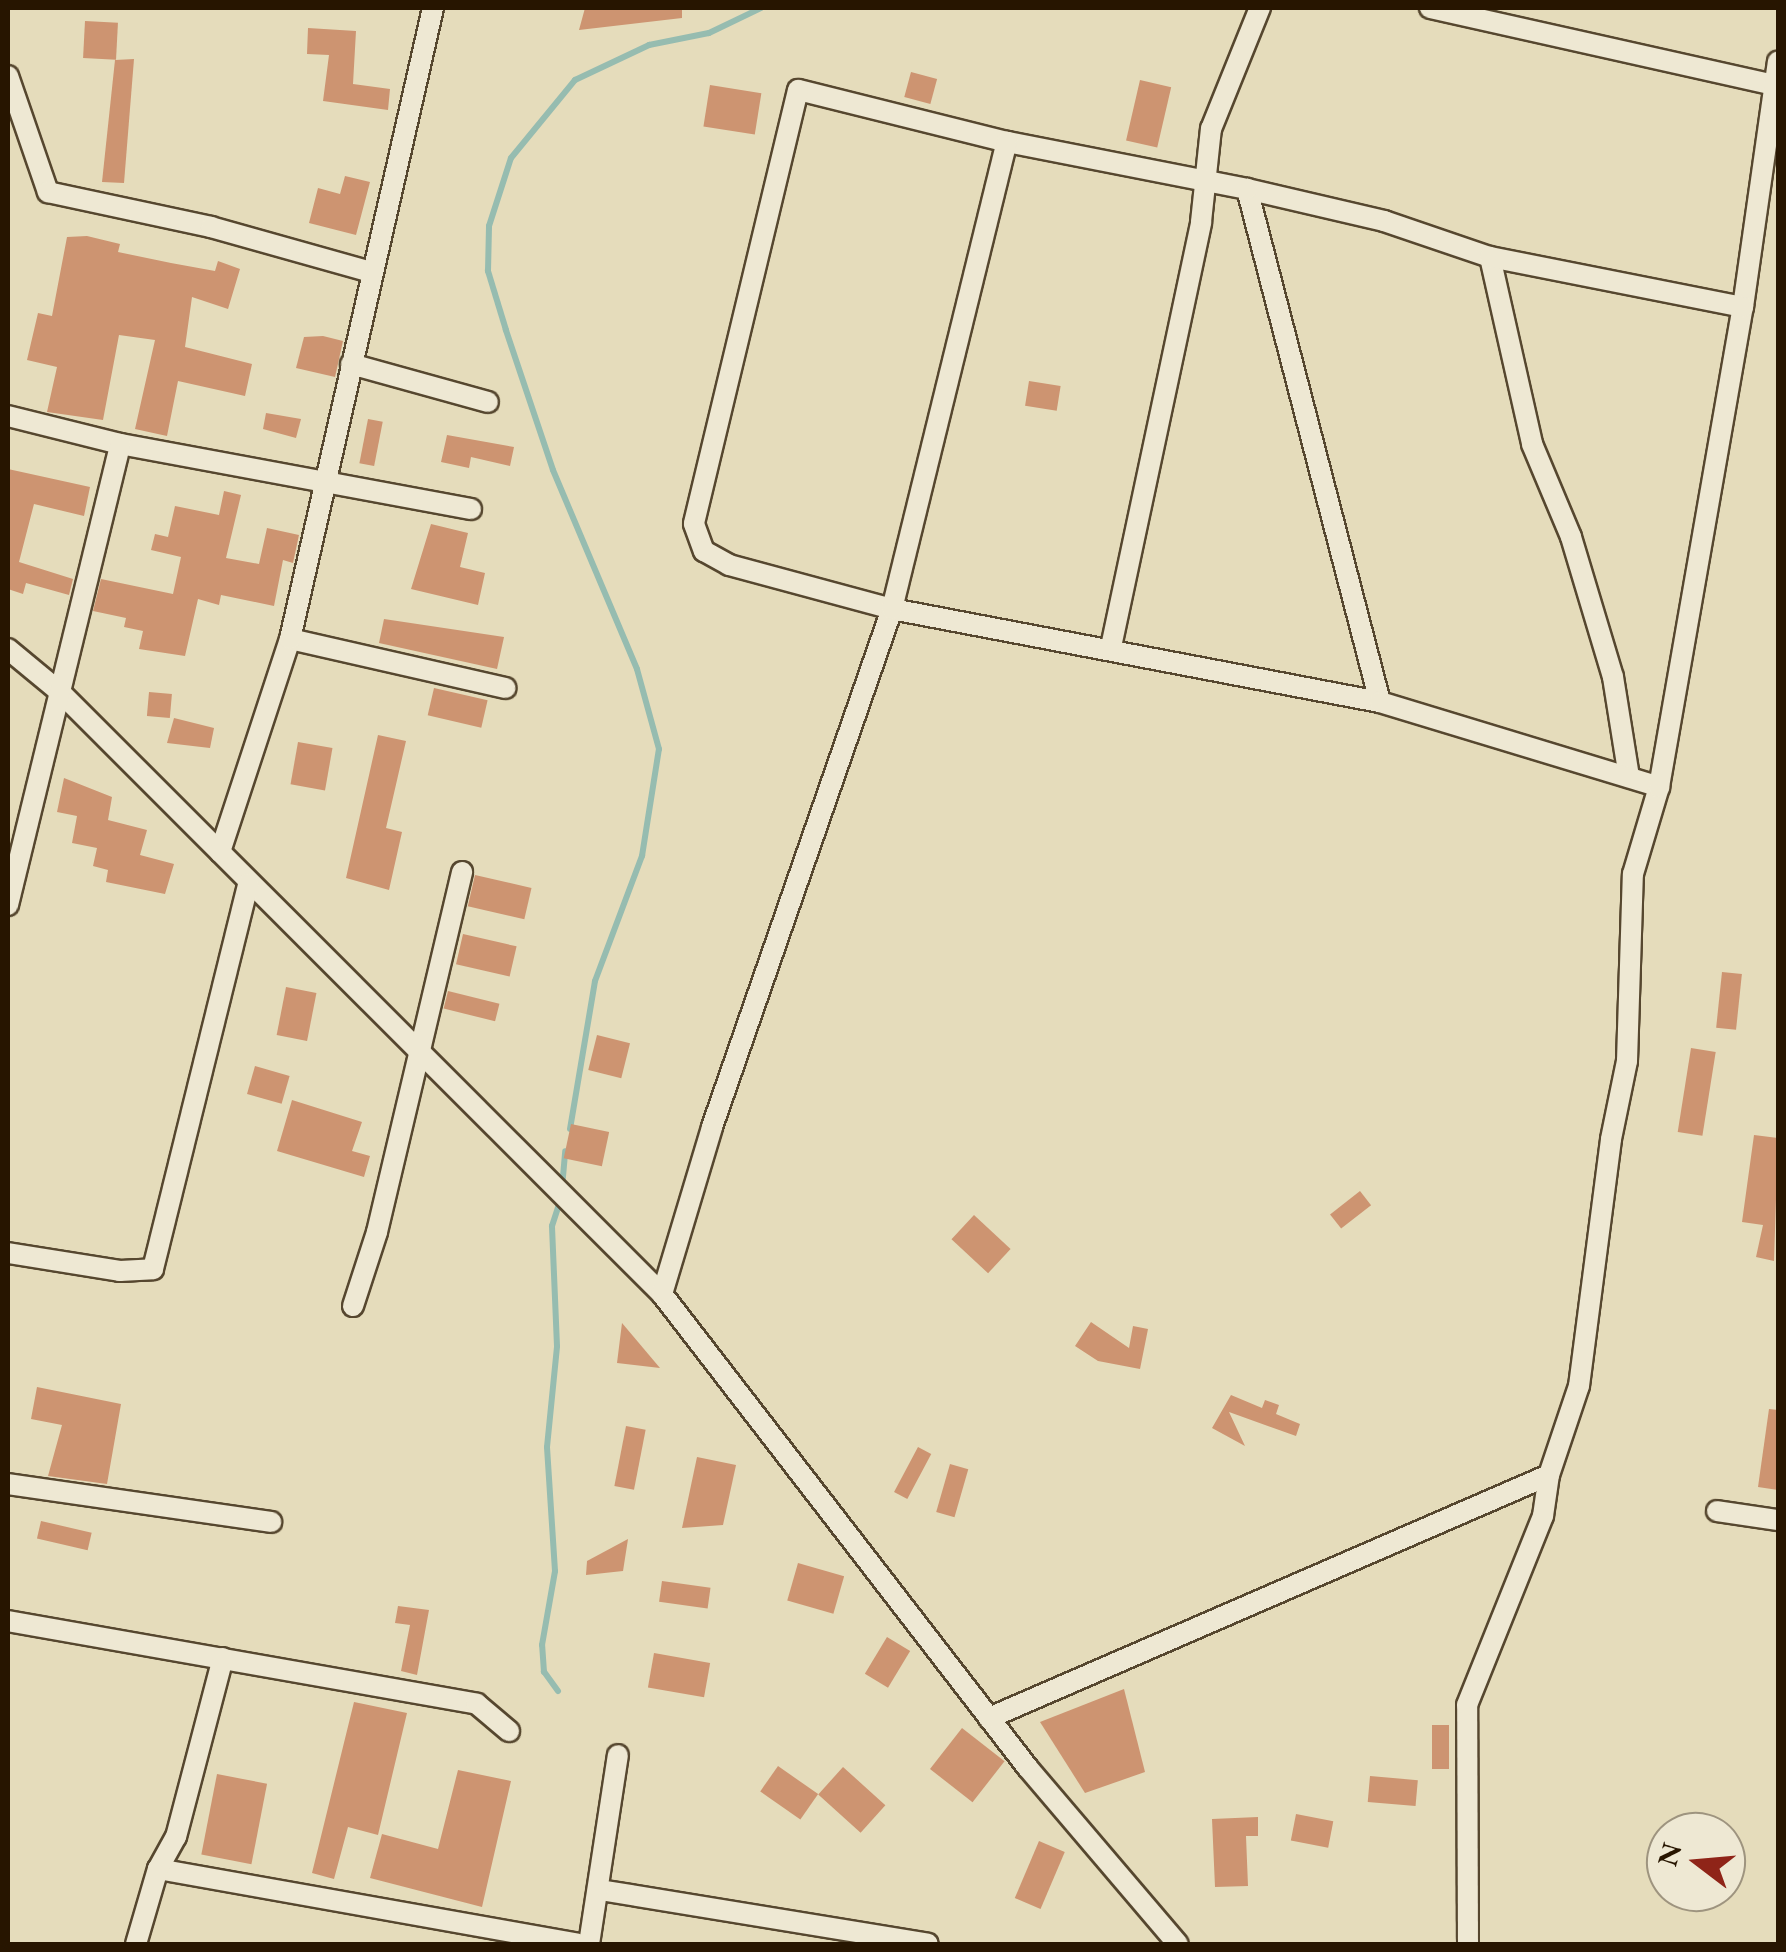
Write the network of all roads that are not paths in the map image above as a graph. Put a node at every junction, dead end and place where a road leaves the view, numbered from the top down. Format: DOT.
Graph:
graph roads {
  1 [pos="433,8"];
  2 [pos="1260,8"];
  3 [pos="1430,8"];
  4 [pos="1778,60"];
  5 [pos="8,76"];
  6 [pos="1774,85"];
  7 [pos="1007,142"];
  8 [pos="1204,185"];
  9 [pos="1247,190"];
  10 [pos="1490,257"];
  11 [pos="371,272"];
  12 [pos="1743,307"];
  13 [pos="352,364"];
  14 [pos="488,402"];
  15 [pos="8,416"];
  16 [pos="120,444"];
  17 [pos="329,478"];
  18 [pos="472,509"];
  19 [pos="892,609"];
  20 [pos="290,639"];
  21 [pos="1111,647"];
  22 [pos="8,649"];
  23 [pos="505,688"];
  24 [pos="60,692"];
  25 [pos="1380,702"];
  26 [pos="1629,777"];
  27 [pos="1659,787"];
  28 [pos="220,852"];
  29 [pos="462,872"];
  30 [pos="248,884"];
  31 [pos="8,905"];
  32 [pos="416,1049"];
  33 [pos="8,1253"];
  34 [pos="662,1294"];
  35 [pos="353,1306"];
  36 [pos="1549,1475"];
  37 [pos="8,1484"];
  38 [pos="1717,1510"];
  39 [pos="1778,1520"];
  40 [pos="271,1522"];
  41 [pos="8,1621"];
  42 [pos="223,1658"];
  43 [pos="989,1718"];
  44 [pos="509,1731"];
  45 [pos="618,1755"];
  46 [pos="158,1869"];
  47 [pos="600,1890"];
  48 [pos="136,1944"];
  49 [pos="577,1944"];
  50 [pos="589,1944"];
  51 [pos="928,1944"];
  52 [pos="1178,1944"];
  53 [pos="1468,1944"];
  1 -- 11 [label="street"];
  2 -- 8 [label="street"];
  3 -- 6 [label="street"];
  4 -- 6 [label="street"];
  5 -- 11 [label="street"];
  6 -- 12 [label="street"];
  7 -- 8 [label="street"];
  7 -- 19 [label="street"];
  7 -- 19 [label="street"];
  8 -- 9 [label="street"];
  8 -- 21 [label="street"];
  9 -- 10 [label="street"];
  9 -- 25 [label="street"];
  10 -- 12 [label="street"];
  10 -- 26 [label="street"];
  11 -- 13 [label="street"];
  12 -- 27 [label="street"];
  13 -- 14 [label="street"];
  13 -- 17 [label="street"];
  15 -- 16 [label="street"];
  16 -- 17 [label="street"];
  16 -- 24 [label="street"];
  17 -- 18 [label="street"];
  17 -- 20 [label="street"];
  19 -- 21 [label="street"];
  19 -- 34 [label="street"];
  20 -- 23 [label="street"];
  20 -- 28 [label="street"];
  21 -- 25 [label="street"];
  22 -- 24 [label="street"];
  24 -- 28 [label="street"];
  24 -- 31 [label="street"];
  25 -- 26 [label="street"];
  26 -- 27 [label="street"];
  27 -- 36 [label="street"];
  28 -- 30 [label="street"];
  29 -- 32 [label="street"];
  30 -- 32 [label="street"];
  30 -- 33 [label="street"];
  32 -- 34 [label="street"];
  32 -- 35 [label="street"];
  34 -- 43 [label="street"];
  36 -- 43 [label="street"];
  36 -- 53 [label="street"];
  37 -- 40 [label="street"];
  38 -- 39 [label="street"];
  41 -- 42 [label="street"];
  42 -- 44 [label="street"];
  42 -- 46 [label="street"];
  43 -- 52 [label="street"];
  45 -- 47 [label="street"];
  46 -- 48 [label="street"];
  46 -- 49 [label="street"];
  47 -- 50 [label="street"];
  47 -- 51 [label="street"];
}
